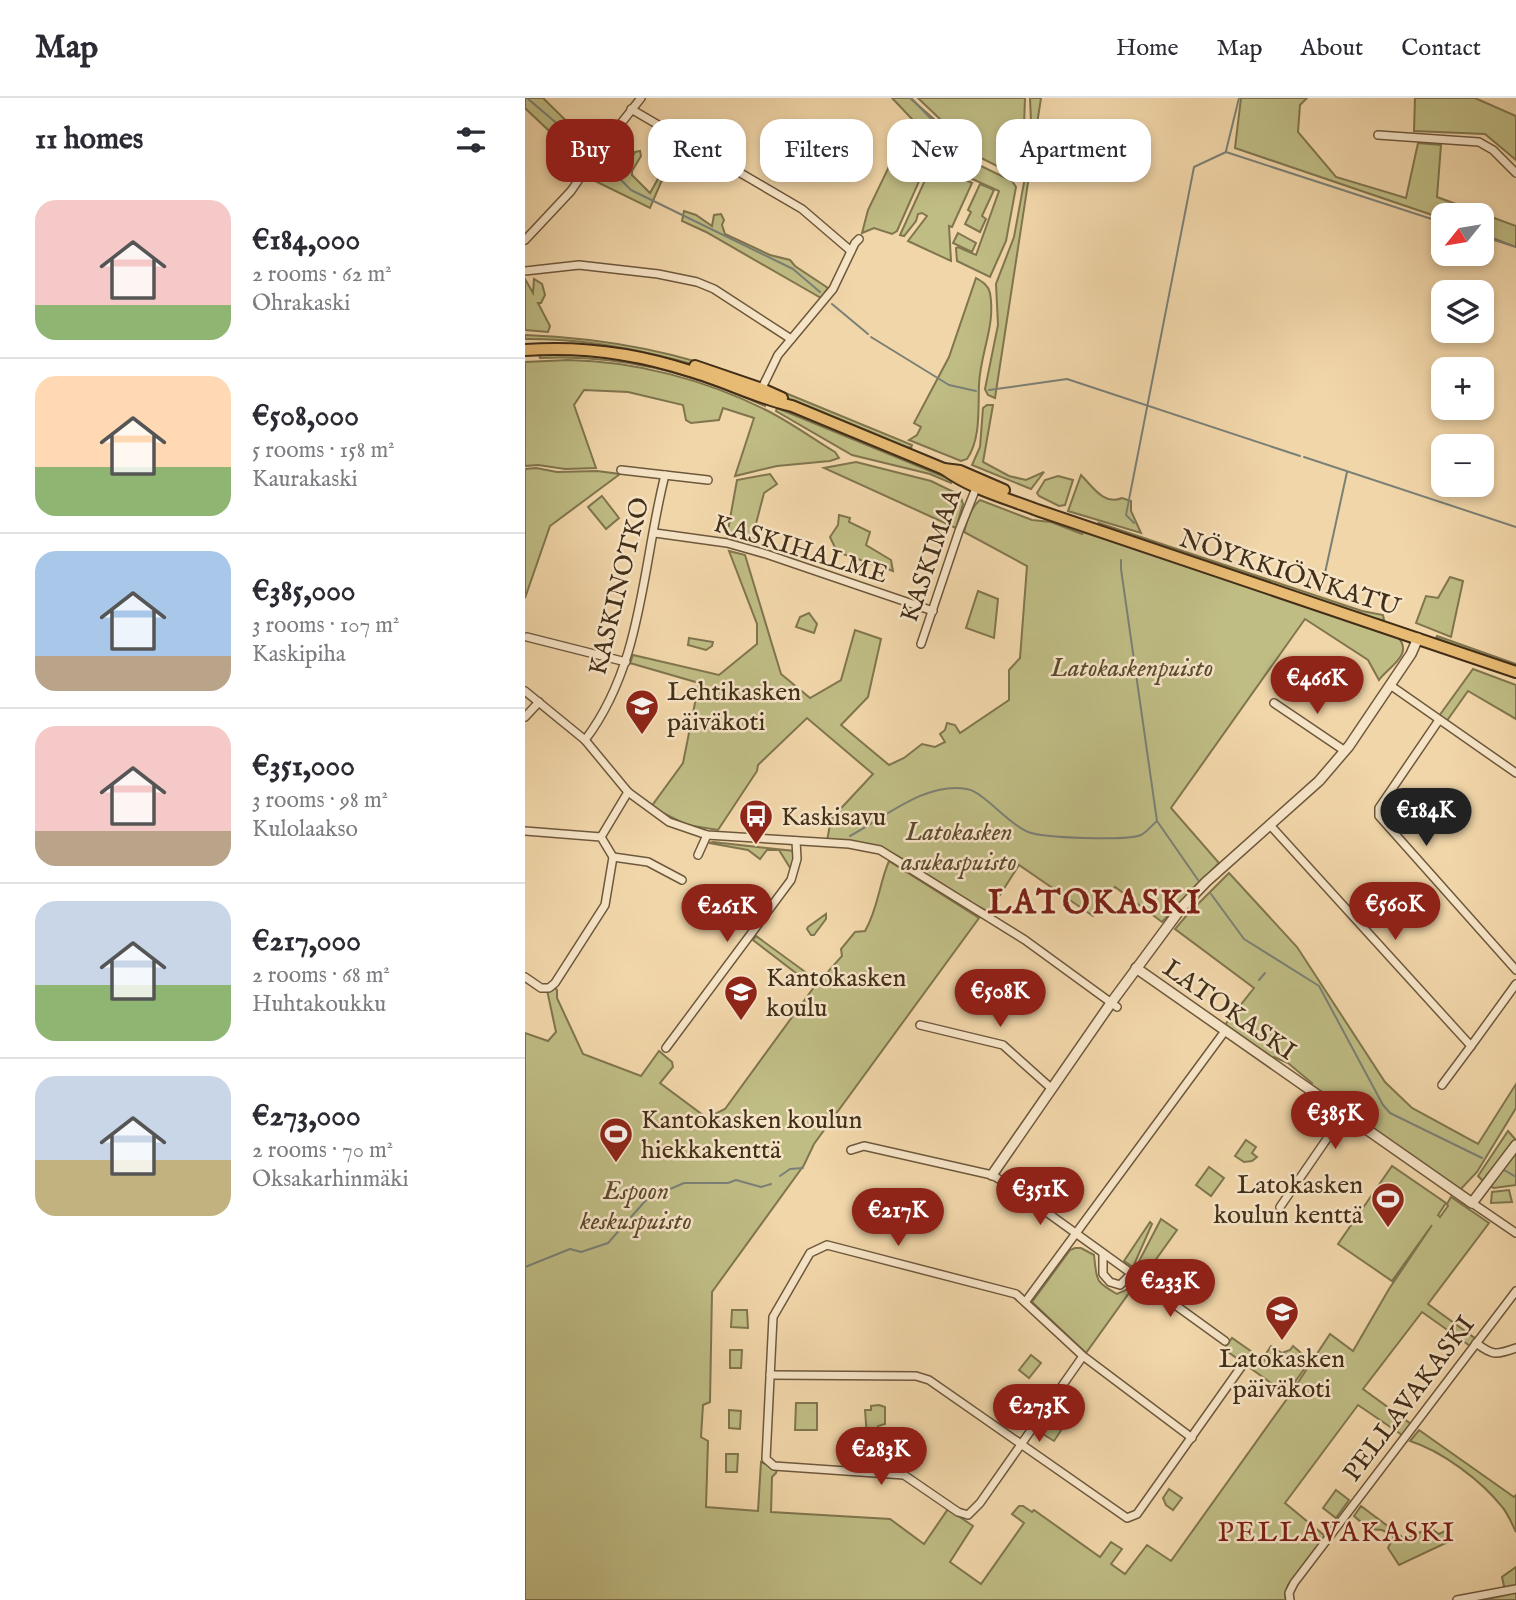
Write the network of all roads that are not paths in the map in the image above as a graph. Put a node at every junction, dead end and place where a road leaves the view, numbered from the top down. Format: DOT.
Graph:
graph roads {
  1 [pos="641,98"];
  2 [pos="631,110"];
  3 [pos="624,119"];
  4 [pos="1378,135"];
  5 [pos="1516,173"];
  6 [pos="577,182"];
  7 [pos="859,239"];
  8 [pos="525,240"];
  9 [pos="851,251"];
  10 [pos="525,271"];
  11 [pos="791,339"];
  12 [pos="525,343"];
  13 [pos="525,349"];
  14 [pos="760,392"];
  15 [pos="621,470"];
  16 [pos="666,475"];
  17 [pos="708,480"];
  18 [pos="978,484"];
  19 [pos="655,533"];
  20 [pos="933,611"];
  21 [pos="527,637"];
  22 [pos="1418,638"];
  23 [pos="921,644"];
  24 [pos="626,662"];
  25 [pos="1516,673"];
  26 [pos="1390,685"];
  27 [pos="525,691"];
  28 [pos="539,702"];
  29 [pos="1274,703"];
  30 [pos="525,717"];
  31 [pos="1439,720"];
  32 [pos="585,740"];
  33 [pos="1345,751"];
  34 [pos="1516,773"];
  35 [pos="628,793"];
  36 [pos="1270,825"];
  37 [pos="525,831"];
  38 [pos="707,835"];
  39 [pos="601,837"];
  40 [pos="796,841"];
  41 [pos="698,855"];
  42 [pos="613,857"];
  43 [pos="682,880"];
  44 [pos="1136,968"];
  45 [pos="1516,970"];
  46 [pos="525,976"];
  47 [pos="1516,984"];
  48 [pos="1114,1005"];
  49 [pos="920,1025"];
  50 [pos="1225,1031"];
  51 [pos="1471,1046"];
  52 [pos="666,1048"];
  53 [pos="1442,1086"];
  54 [pos="1052,1089"];
  55 [pos="1344,1114"];
  56 [pos="1516,1145"];
  57 [pos="851,1150"];
  58 [pos="992,1175"];
  59 [pos="1472,1203"];
  60 [pos="1280,1208"];
  61 [pos="1516,1233"];
  62 [pos="1076,1235"];
  63 [pos="1103,1255"];
  64 [pos="1131,1274"];
  65 [pos="1516,1291"];
  66 [pos="1026,1301"];
  67 [pos="1225,1341"];
  68 [pos="1476,1343"];
  69 [pos="1516,1348"];
  70 [pos="1083,1356"];
  71 [pos="1246,1360"];
  72 [pos="770,1376"];
  73 [pos="1192,1438"];
  74 [pos="1021,1444"];
  75 [pos="1516,1589"];
  76 [pos="1290,1600"];
  77 [pos="1457,1600"];
  1 -- 2 [label="street"];
  2 -- 3 [label="street"];
  2 -- 9 [label="street"];
  4 -- 5 [label="street"];
  6 -- 8 [label="street"];
  7 -- 9 [label="street"];
  9 -- 11 [label="street"];
  10 -- 11 [label="street"];
  11 -- 14 [label="street"];
  12 -- 14 [label="main road, NÖYKKIÖNKATU"];
  13 -- 14 [label="main road, NÖYKKIÖNKATU"];
  14 -- 18 [label="main road, NÖYKKIÖNKATU"];
  15 -- 16 [label="street, KASKINOTKO"];
  16 -- 17 [label="street, KASKINOTKO"];
  16 -- 19 [label="street, KASKINOTKO"];
  18 -- 20 [label="street, KASKIMAA"];
  18 -- 22 [label="main road, NÖYKKIÖNKATU"];
  19 -- 20 [label="street, KASKIHALME"];
  19 -- 24 [label="street, KASKINOTKO"];
  20 -- 23 [label="street, KASKIMAA"];
  21 -- 24 [label="street"];
  22 -- 25 [label="main road, NÖYKKIÖNKATU"];
  22 -- 26 [label="street"];
  24 -- 32 [label="street, KASKINOTKO"];
  26 -- 31 [label="street"];
  26 -- 33 [label="street"];
  27 -- 28 [label="street"];
  28 -- 30 [label="street"];
  28 -- 32 [label="street"];
  29 -- 33 [label="street"];
  31 -- 34 [label="street"];
  31 -- 45 [label="street"];
  32 -- 35 [label="street"];
  33 -- 36 [label="street"];
  35 -- 38 [label="street"];
  35 -- 39 [label="street"];
  36 -- 44 [label="street"];
  36 -- 51 [label="street"];
  37 -- 39 [label="street"];
  38 -- 40 [label="street"];
  38 -- 41 [label="street"];
  39 -- 42 [label="street"];
  40 -- 48 [label="street"];
  40 -- 52 [label="street"];
  42 -- 43 [label="street"];
  42 -- 46 [label="street"];
  44 -- 48 [label="street"];
  44 -- 50 [label="street, LATOKASKI"];
  47 -- 51 [label="street"];
  48 -- 54 [label="street"];
  49 -- 54 [label="street"];
  50 -- 55 [label="street, LATOKASKI"];
  50 -- 62 [label="street"];
  51 -- 53 [label="street"];
  54 -- 58 [label="street"];
  55 -- 59 [label="street, LATOKASKI"];
  55 -- 60 [label="street"];
  56 -- 59 [label="street"];
  57 -- 58 [label="street"];
  58 -- 62 [label="street"];
  59 -- 61 [label="street"];
  62 -- 63 [label="street"];
  62 -- 66 [label="street"];
  63 -- 64 [label="street"];
  63 -- 64 [label="street"];
  64 -- 67 [label="street"];
  65 -- 68 [label="street, PELLAVAKASKI"];
  66 -- 70 [label="street"];
  66 -- 72 [label="street"];
  68 -- 69 [label="street"];
  68 -- 76 [label="street, PELLAVAKASKI"];
  70 -- 73 [label="street"];
  70 -- 74 [label="street"];
  71 -- 73 [label="street"];
  72 -- 74 [label="street"];
  72 -- 74 [label="street"];
  73 -- 74 [label="street"];
  75 -- 77 [label="street"];
}
